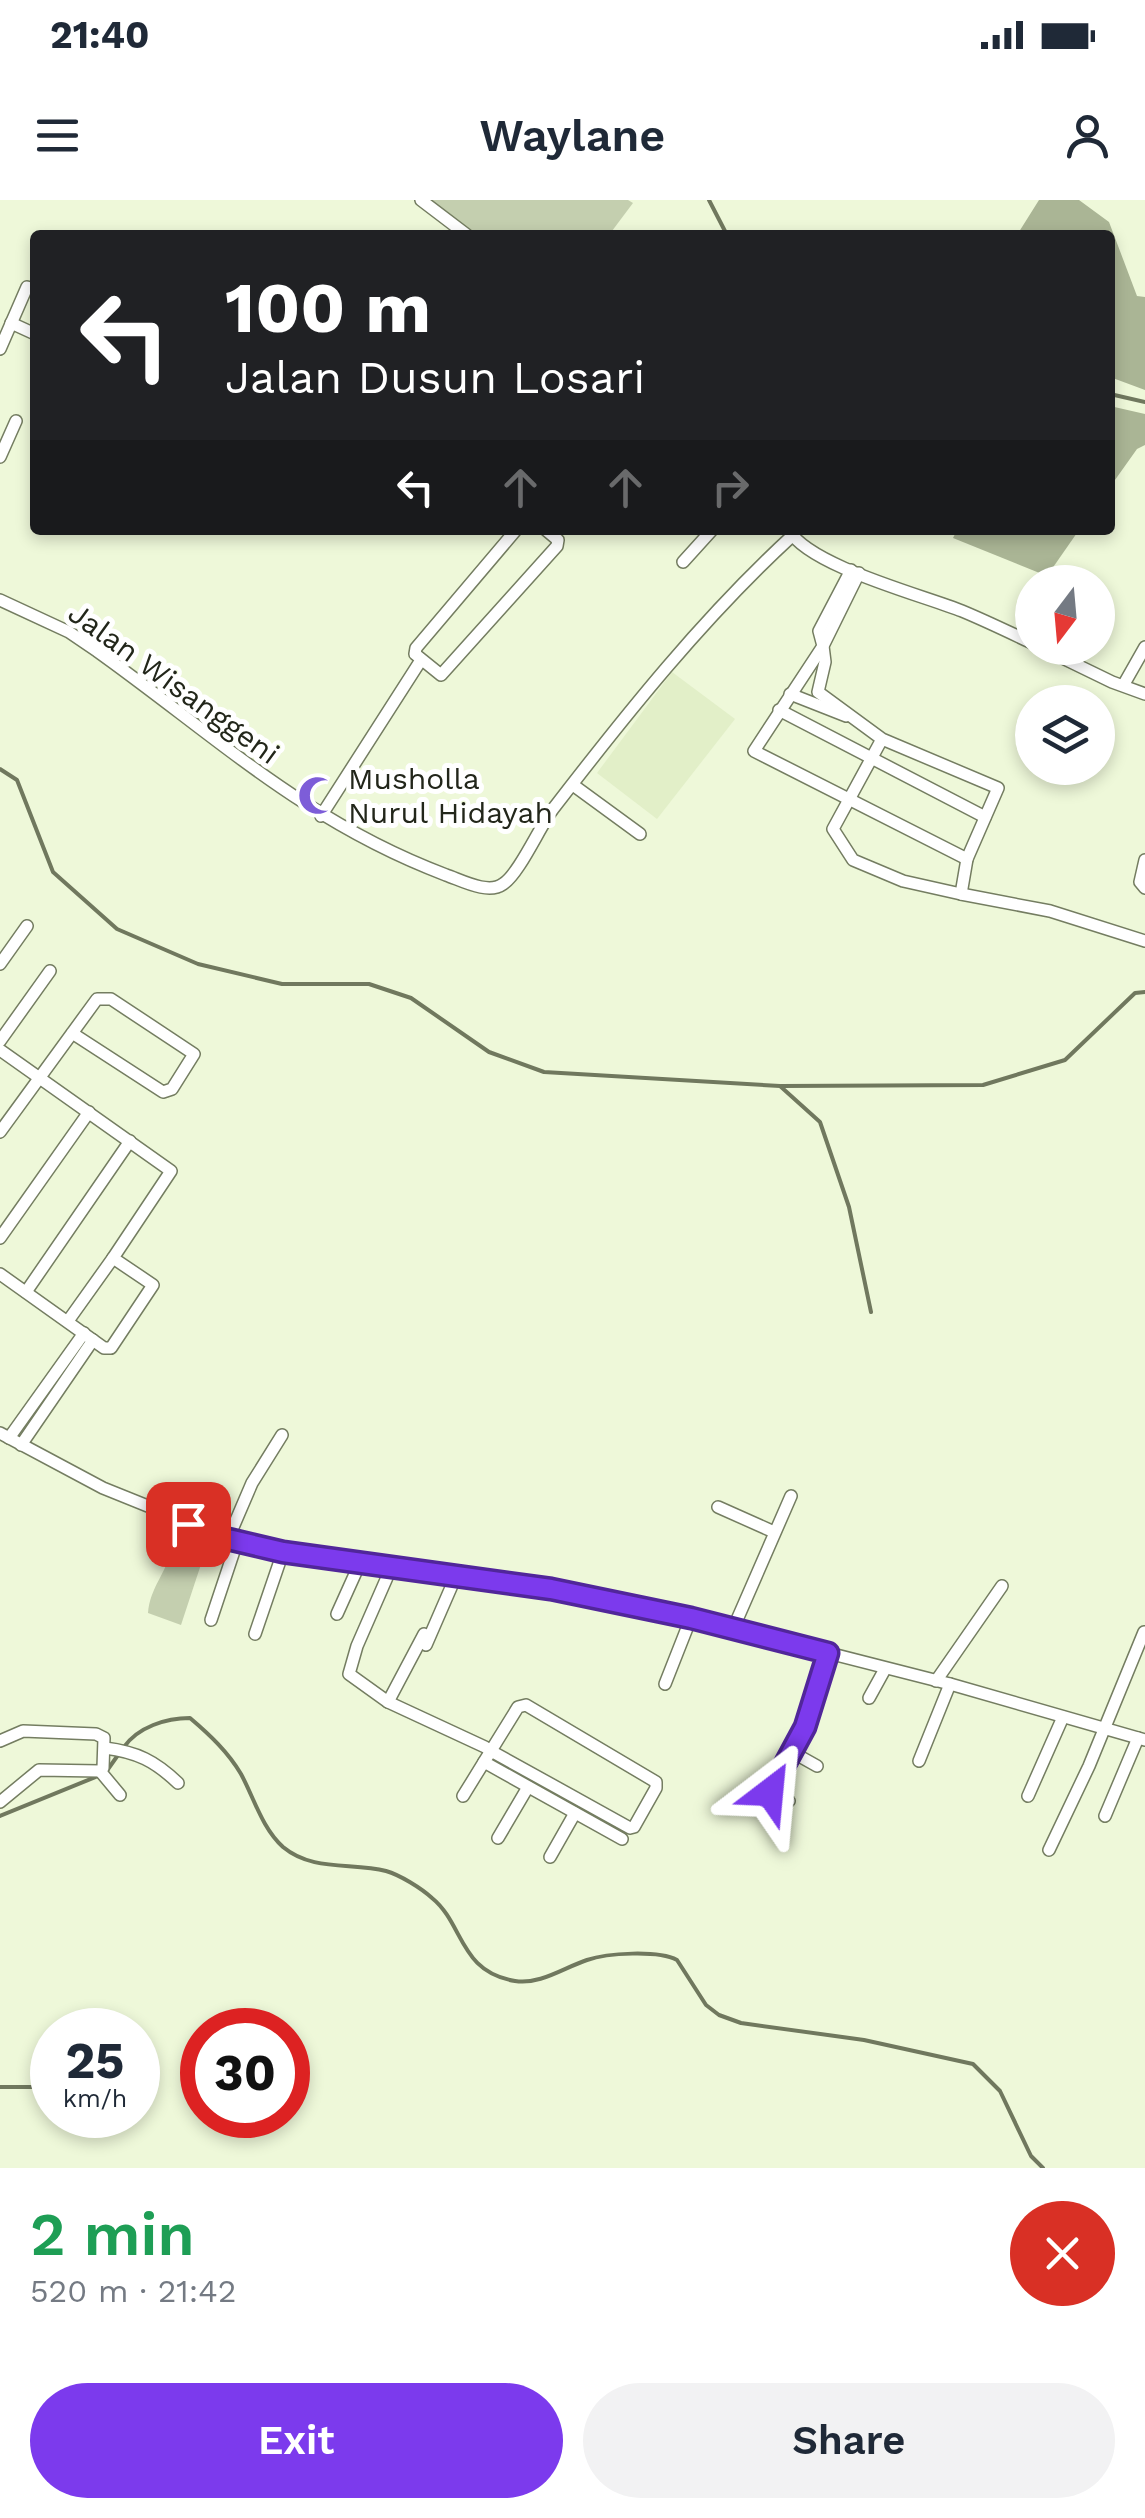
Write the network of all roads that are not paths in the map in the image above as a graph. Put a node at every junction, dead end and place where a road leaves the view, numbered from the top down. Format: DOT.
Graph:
graph roads {
  1 [pos="420,200"];
  2 [pos="460,230"];
  3 [pos="30,287"];
  4 [pos="11,323"];
  5 [pos="30,332"];
  6 [pos="0,349"];
  7 [pos="16,421"];
  8 [pos="0,457"];
  9 [pos="512,535"];
  10 [pos="552,535"];
  11 [pos="707,535"];
  12 [pos="789,535"];
  13 [pos="793,535"];
  14 [pos="683,562"];
  15 [pos="855,571"];
  16 [pos="0,600"];
  17 [pos="1015,635"];
  18 [pos="823,646"];
  19 [pos="1145,647"];
  20 [pos="421,660"];
  21 [pos="1077,665"];
  22 [pos="1124,684"];
  23 [pos="818,692"];
  24 [pos="790,694"];
  25 [pos="1145,694"];
  26 [pos="822,708"];
  27 [pos="779,710"];
  28 [pos="858,720"];
  29 [pos="882,740"];
  30 [pos="871,758"];
  31 [pos="573,785"];
  32 [pos="850,802"];
  33 [pos="322,816"];
  34 [pos="985,816"];
  35 [pos="640,834"];
  36 [pos="967,859"];
  37 [pos="1145,860"];
  38 [pos="1145,888"];
  39 [pos="961,894"];
  40 [pos="27,926"];
  41 [pos="1145,941"];
  42 [pos="0,964"];
  43 [pos="50,972"];
  44 [pos="72,1033"];
  45 [pos="0,1041"];
  46 [pos="0,1050"];
  47 [pos="38,1076"];
  48 [pos="89,1112"];
  49 [pos="0,1132"];
  50 [pos="130,1141"];
  51 [pos="0,1238"];
  52 [pos="112,1258"];
  53 [pos="0,1274"];
  54 [pos="26,1292"];
  55 [pos="68,1322"];
  56 [pos="89,1337"];
  57 [pos="282,1435"];
  58 [pos="10,1439"];
  59 [pos="791,1496"];
  60 [pos="718,1507"];
  61 [pos="774,1532"];
  62 [pos="232,1540"];
  63 [pos="283,1552"];
  64 [pos="360,1563"];
  65 [pos="392,1566"];
  66 [pos="456,1576"];
  67 [pos="1002,1586"];
  68 [pos="337,1614"];
  69 [pos="691,1618"];
  70 [pos="211,1620"];
  71 [pos="734,1629"];
  72 [pos="1144,1632"];
  73 [pos="255,1634"];
  74 [pos="424,1634"];
  75 [pos="828,1653"];
  76 [pos="416,1665"];
  77 [pos="885,1669"];
  78 [pos="936,1682"];
  79 [pos="665,1684"];
  80 [pos="950,1684"];
  81 [pos="868,1698"];
  82 [pos="388,1702"];
  83 [pos="1063,1717"];
  84 [pos="1105,1728"];
  85 [pos="1142,1739"];
  86 [pos="1,1743"];
  87 [pos="105,1748"];
  88 [pos="792,1752"];
  89 [pos="488,1756"];
  90 [pos="920,1760"];
  91 [pos="817,1766"];
  92 [pos="103,1774"];
  93 [pos="178,1783"];
  94 [pos="528,1786"];
  95 [pos="120,1794"];
  96 [pos="463,1796"];
  97 [pos="1028,1796"];
  98 [pos="0,1802"];
  99 [pos="789,1802"];
  100 [pos="575,1813"];
  101 [pos="1104,1816"];
  102 [pos="498,1838"];
  103 [pos="622,1840"];
  104 [pos="1049,1850"];
  105 [pos="550,1857"];
  1 -- 2 [label="street"];
  3 -- 4 [label="street"];
  4 -- 5 [label="street"];
  4 -- 6 [label="street"];
  7 -- 8 [label="street"];
  9 -- 20 [label="street"];
  10 -- 20 [label="street"];
  11 -- 14 [label="street"];
  12 -- 31 [label="street, Jalan Wisanggeni"];
  13 -- 15 [label="street"];
  15 -- 17 [label="street"];
  15 -- 18 [label="street"];
  16 -- 33 [label="street, Jalan Wisanggeni"];
  18 -- 23 [label="street"];
  18 -- 24 [label="street"];
  19 -- 22 [label="street"];
  20 -- 33 [label="street"];
  21 -- 22 [label="street"];
  22 -- 25 [label="street"];
  23 -- 26 [label="street"];
  23 -- 28 [label="street"];
  24 -- 26 [label="street"];
  24 -- 27 [label="street"];
  26 -- 28 [label="street"];
  27 -- 30 [label="street"];
  27 -- 32 [label="street"];
  28 -- 29 [label="street"];
  29 -- 30 [label="street"];
  29 -- 34 [label="street"];
  30 -- 32 [label="street"];
  30 -- 34 [label="street"];
  31 -- 33 [label="street, Jalan Wisanggeni"];
  31 -- 35 [label="street"];
  32 -- 36 [label="street"];
  32 -- 39 [label="street"];
  34 -- 36 [label="street"];
  36 -- 39 [label="street"];
  37 -- 38 [label="street"];
  39 -- 41 [label="street"];
  40 -- 42 [label="street"];
  43 -- 45 [label="street"];
  44 -- 44 [label="street"];
  44 -- 47 [label="street"];
  46 -- 47 [label="street"];
  47 -- 48 [label="street"];
  47 -- 49 [label="street"];
  48 -- 50 [label="street"];
  48 -- 51 [label="street"];
  50 -- 52 [label="street"];
  50 -- 54 [label="street"];
  52 -- 55 [label="street"];
  52 -- 56 [label="street"];
  53 -- 54 [label="street"];
  54 -- 55 [label="street"];
  55 -- 56 [label="street"];
  56 -- 58 [label="street"];
  57 -- 62 [label="street"];
  58 -- 62 [label="street"];
  59 -- 61 [label="street"];
  60 -- 61 [label="street"];
  61 -- 71 [label="street"];
  62 -- 63 [label="street"];
  62 -- 70 [label="street"];
  63 -- 64 [label="street"];
  63 -- 73 [label="street"];
  64 -- 65 [label="street"];
  64 -- 68 [label="street"];
  65 -- 66 [label="street"];
  65 -- 82 [label="street"];
  66 -- 69 [label="street"];
  66 -- 76 [label="street"];
  67 -- 78 [label="street"];
  69 -- 71 [label="street"];
  69 -- 79 [label="street"];
  71 -- 75 [label="street"];
  72 -- 84 [label="street"];
  74 -- 82 [label="street"];
  75 -- 77 [label="street"];
  75 -- 88 [label="street"];
  77 -- 78 [label="street"];
  77 -- 81 [label="street"];
  78 -- 80 [label="street"];
  80 -- 83 [label="street"];
  80 -- 90 [label="street"];
  82 -- 89 [label="street"];
  83 -- 84 [label="street"];
  83 -- 97 [label="street"];
  84 -- 85 [label="street"];
  84 -- 104 [label="street"];
  85 -- 101 [label="street"];
  86 -- 87 [label="street"];
  87 -- 92 [label="street"];
  87 -- 93 [label="street"];
  88 -- 91 [label="street"];
  88 -- 99 [label="street"];
  89 -- 89 [label="street"];
  89 -- 94 [label="street"];
  89 -- 96 [label="street"];
  92 -- 95 [label="street"];
  92 -- 98 [label="street"];
  94 -- 100 [label="street"];
  94 -- 102 [label="street"];
  100 -- 103 [label="street"];
  100 -- 105 [label="street"];
}
